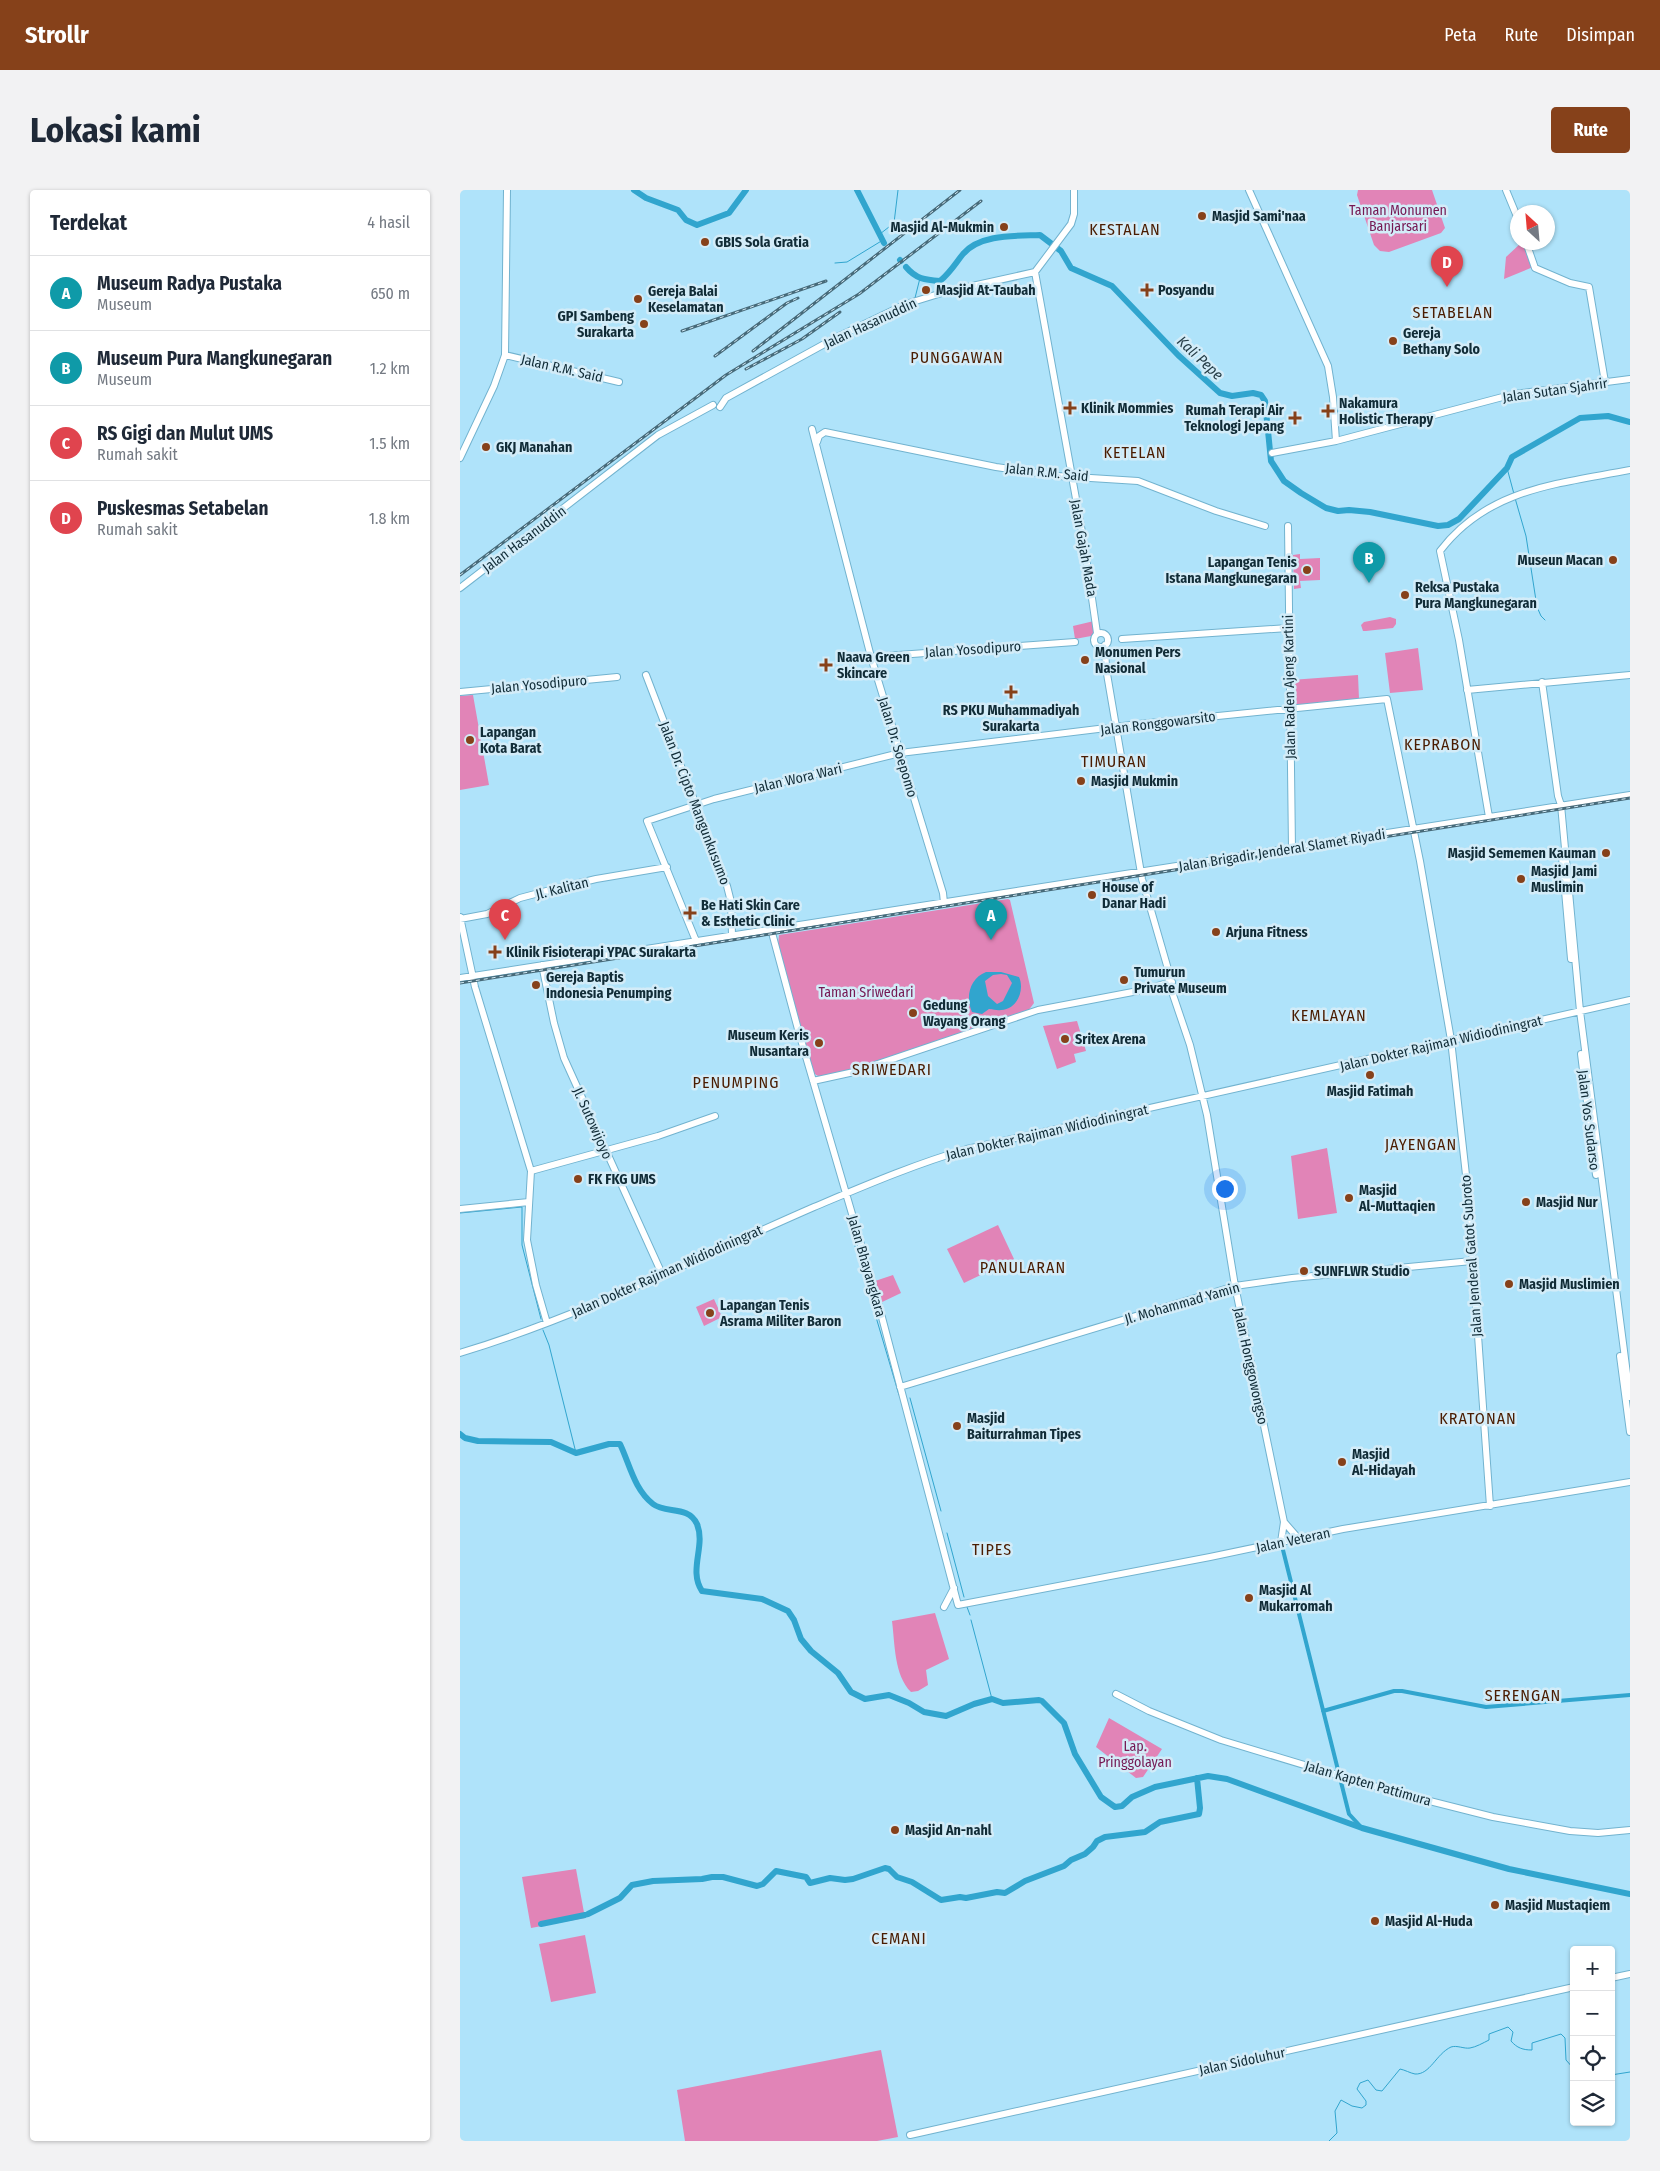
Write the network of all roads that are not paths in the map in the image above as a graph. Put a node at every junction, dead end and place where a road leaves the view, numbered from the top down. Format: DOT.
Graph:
graph roads {
  1 [pos="507,190"];
  2 [pos="1070,190"];
  3 [pos="1074,190"];
  4 [pos="1259,190"];
  5 [pos="1506,190"];
  6 [pos="1250,192"];
  7 [pos="1512,205"];
  8 [pos="1074,214"];
  9 [pos="1529,250"];
  10 [pos="1035,272"];
  11 [pos="505,355"];
  12 [pos="1630,379"];
  13 [pos="620,382"];
  14 [pos="1605,382"];
  15 [pos="812,429"];
  16 [pos="1336,441"];
  17 [pos="817,446"];
  18 [pos="1272,453"];
  19 [pos="460,458"];
  20 [pos="1630,470"];
  21 [pos="1072,476"];
  22 [pos="1265,526"];
  23 [pos="1288,526"];
  24 [pos="460,588"];
  25 [pos="1288,628"];
  26 [pos="1099,633"];
  27 [pos="1122,639"];
  28 [pos="1075,642"];
  29 [pos="1102,646"];
  30 [pos="871,656"];
  31 [pos="646,674"];
  32 [pos="1630,675"];
  33 [pos="617,677"];
  34 [pos="1542,682"];
  35 [pos="1467,690"];
  36 [pos="460,692"];
  37 [pos="1387,699"];
  38 [pos="1289,709"];
  39 [pos="1116,729"];
  40 [pos="900,754"];
  41 [pos="1630,795"];
  42 [pos="696,804"];
  43 [pos="1559,809"];
  44 [pos="1489,816"];
  45 [pos="1414,829"];
  46 [pos="1292,849"];
  47 [pos="667,867"];
  48 [pos="1141,872"];
  49 [pos="944,903"];
  50 [pos="460,918"];
  51 [pos="771,929"];
  52 [pos="460,934"];
  53 [pos="732,935"];
  54 [pos="696,941"];
  55 [pos="542,965"];
  56 [pos="472,974"];
  57 [pos="460,978"];
  58 [pos="1171,984"];
  59 [pos="1630,1000"];
  60 [pos="1578,1012"];
  61 [pos="1451,1040"];
  62 [pos="813,1081"];
  63 [pos="1203,1097"];
  64 [pos="716,1116"];
  65 [pos="604,1150"];
  66 [pos="531,1171"];
  67 [pos="846,1193"];
  68 [pos="529,1202"];
  69 [pos="460,1209"];
  70 [pos="1472,1261"];
  71 [pos="662,1274"];
  72 [pos="1235,1286"];
  73 [pos="1616,1309"];
  74 [pos="548,1323"];
  75 [pos="460,1353"];
  76 [pos="900,1387"];
  77 [pos="1630,1397"];
  78 [pos="1630,1432"];
  79 [pos="1630,1482"];
  80 [pos="1490,1506"];
  81 [pos="1284,1522"];
  82 [pos="1298,1538"];
  83 [pos="1281,1542"];
  84 [pos="954,1588"];
  85 [pos="958,1605"];
  86 [pos="944,1607"];
  87 [pos="1116,1694"];
  88 [pos="1630,1830"];
  89 [pos="1630,1974"];
  90 [pos="1615,1977"];
  91 [pos="1570,1988"];
  92 [pos="910,2135"];
  1 -- 11 [label="main road"];
  2 -- 8 [label="main road"];
  3 -- 8 [label="main road"];
  4 -- 6 [label="main road"];
  5 -- 7 [label="main road"];
  6 -- 16 [label="main road"];
  8 -- 10 [label="main road"];
  9 -- 14 [label="main road"];
  10 -- 21 [label="main road, Jalan Gajah Mada"];
  10 -- 24 [label="main road, Jalan Hasanuddin"];
  11 -- 13 [label="main road, Jalan R.M. Said"];
  11 -- 19 [label="main road"];
  12 -- 14 [label="main road, Jalan Sutan Sjahrir"];
  14 -- 16 [label="main road, Jalan Sutan Sjahrir"];
  15 -- 17 [label="main road, Jalan Dr. Soepomo"];
  16 -- 18 [label="main road, Jalan Sutan Sjahrir"];
  17 -- 21 [label="main road, Jalan R.M. Said"];
  17 -- 30 [label="main road, Jalan Dr. Soepomo"];
  20 -- 35 [label="main road"];
  21 -- 22 [label="main road, Jalan R.M. Said"];
  21 -- 26 [label="main road, Jalan Gajah Mada"];
  23 -- 25 [label="main road, Jalan Raden Ajeng Kartini"];
  25 -- 27 [label="main road"];
  25 -- 38 [label="main road, Jalan Raden Ajeng Kartini"];
  26 -- 29 [label="main road"];
  26 -- 29 [label="main road"];
  28 -- 30 [label="main road, Jalan Yosodipuro"];
  29 -- 39 [label="main road"];
  30 -- 40 [label="main road, Jalan Dr. Soepomo"];
  31 -- 42 [label="main road, Jalan Dr. Cipto Mangunkusumo"];
  32 -- 34 [label="main road"];
  33 -- 36 [label="main road, Jalan Yosodipuro"];
  34 -- 35 [label="main road"];
  34 -- 43 [label="main road, Jalan Yos Sudarso"];
  35 -- 44 [label="main road"];
  37 -- 38 [label="main road, Jalan Ronggowarsito"];
  37 -- 45 [label="main road, Jalan Jenderal Gatot Subroto"];
  38 -- 39 [label="main road, Jalan Ronggowarsito"];
  38 -- 46 [label="main road, Jalan Raden Ajeng Kartini"];
  39 -- 40 [label="main road, Jalan Ronggowarsito"];
  39 -- 48 [label="main road"];
  40 -- 42 [label="main road, Jalan Wora Wari"];
  40 -- 49 [label="main road, Jalan Dr. Soepomo"];
  41 -- 43 [label="main road, Jalan Brigadir Jenderal Slamet Riyadi"];
  42 -- 47 [label="main road, Jalan Wora Wari"];
  42 -- 53 [label="main road, Jalan Dr. Cipto Mangunkusumo"];
  43 -- 44 [label="main road, Jalan Brigadir Jenderal Slamet Riyadi"];
  43 -- 60 [label="main road, Jalan Yos Sudarso"];
  44 -- 45 [label="main road, Jalan Brigadir Jenderal Slamet Riyadi"];
  45 -- 46 [label="main road, Jalan Brigadir Jenderal Slamet Riyadi"];
  45 -- 61 [label="main road, Jalan Jenderal Gatot Subroto"];
  46 -- 48 [label="main road, Jalan Brigadir Jenderal Slamet Riyadi"];
  47 -- 50 [label="main road, Jl. Kalitan"];
  47 -- 54 [label="main road"];
  48 -- 49 [label="main road, Jalan Brigadir Jenderal Slamet Riyadi"];
  48 -- 58 [label="main road, Jalan Honggowongso"];
  49 -- 51 [label="main road, Jalan Brigadir Jenderal Slamet Riyadi"];
  50 -- 56 [label="main road"];
  51 -- 53 [label="main road, Jalan Brigadir Jenderal Slamet Riyadi"];
  51 -- 62 [label="main road, Jalan Bhayangkara"];
  52 -- 56 [label="main road"];
  53 -- 54 [label="main road, Jalan Brigadir Jenderal Slamet Riyadi"];
  54 -- 55 [label="main road, Jalan Brigadir Jenderal Slamet Riyadi"];
  55 -- 56 [label="main road, Jalan Brigadir Jenderal Slamet Riyadi"];
  55 -- 65 [label="main road, Jl. Sutowijoyo"];
  56 -- 57 [label="main road, Jalan Brigadir Jenderal Slamet Riyadi"];
  56 -- 66 [label="main road"];
  58 -- 62 [label="main road"];
  58 -- 63 [label="main road, Jalan Honggowongso"];
  59 -- 60 [label="main road, Jalan Dokter Rajiman Widiodiningrat"];
  60 -- 61 [label="main road, Jalan Dokter Rajiman Widiodiningrat"];
  60 -- 73 [label="main road, Jalan Yos Sudarso"];
  61 -- 63 [label="main road, Jalan Dokter Rajiman Widiodiningrat"];
  61 -- 70 [label="main road, Jalan Jenderal Gatot Subroto"];
  62 -- 67 [label="main road, Jalan Bhayangkara"];
  63 -- 67 [label="main road, Jalan Dokter Rajiman Widiodiningrat"];
  63 -- 72 [label="main road, Jalan Honggowongso"];
  64 -- 65 [label="main road"];
  65 -- 66 [label="main road"];
  65 -- 71 [label="main road, Jl. Sutowijoyo"];
  66 -- 68 [label="main road"];
  67 -- 71 [label="main road, Jalan Dokter Rajiman Widiodiningrat"];
  67 -- 76 [label="main road, Jalan Bhayangkara"];
  68 -- 69 [label="main road"];
  68 -- 74 [label="main road"];
  70 -- 72 [label="main road, Jl. Mohammad Yamin"];
  70 -- 80 [label="main road, Jalan Jenderal Gatot Subroto"];
  71 -- 74 [label="main road, Jalan Dokter Rajiman Widiodiningrat"];
  72 -- 76 [label="main road, Jl. Mohammad Yamin"];
  72 -- 81 [label="main road, Jalan Honggowongso"];
  73 -- 77 [label="main road, Jalan Yos Sudarso"];
  73 -- 78 [label="main road, Jalan Yos Sudarso"];
  74 -- 75 [label="main road, Jalan Dokter Rajiman Widiodiningrat"];
  76 -- 84 [label="main road, Jalan Bhayangkara"];
  79 -- 80 [label="main road, Jalan Veteran"];
  80 -- 82 [label="main road, Jalan Veteran"];
  81 -- 82 [label="main road"];
  81 -- 83 [label="main road, Jalan Honggowongso"];
  82 -- 83 [label="main road, Jalan Veteran"];
  83 -- 85 [label="main road, Jalan Veteran"];
  84 -- 85 [label="main road, Jalan Bhayangkara"];
  84 -- 86 [label="main road"];
  87 -- 88 [label="main road, Jalan Kapten Pattimura"];
  89 -- 90 [label="main road"];
  91 -- 92 [label="main road, Jalan Sidoluhur"];
}
